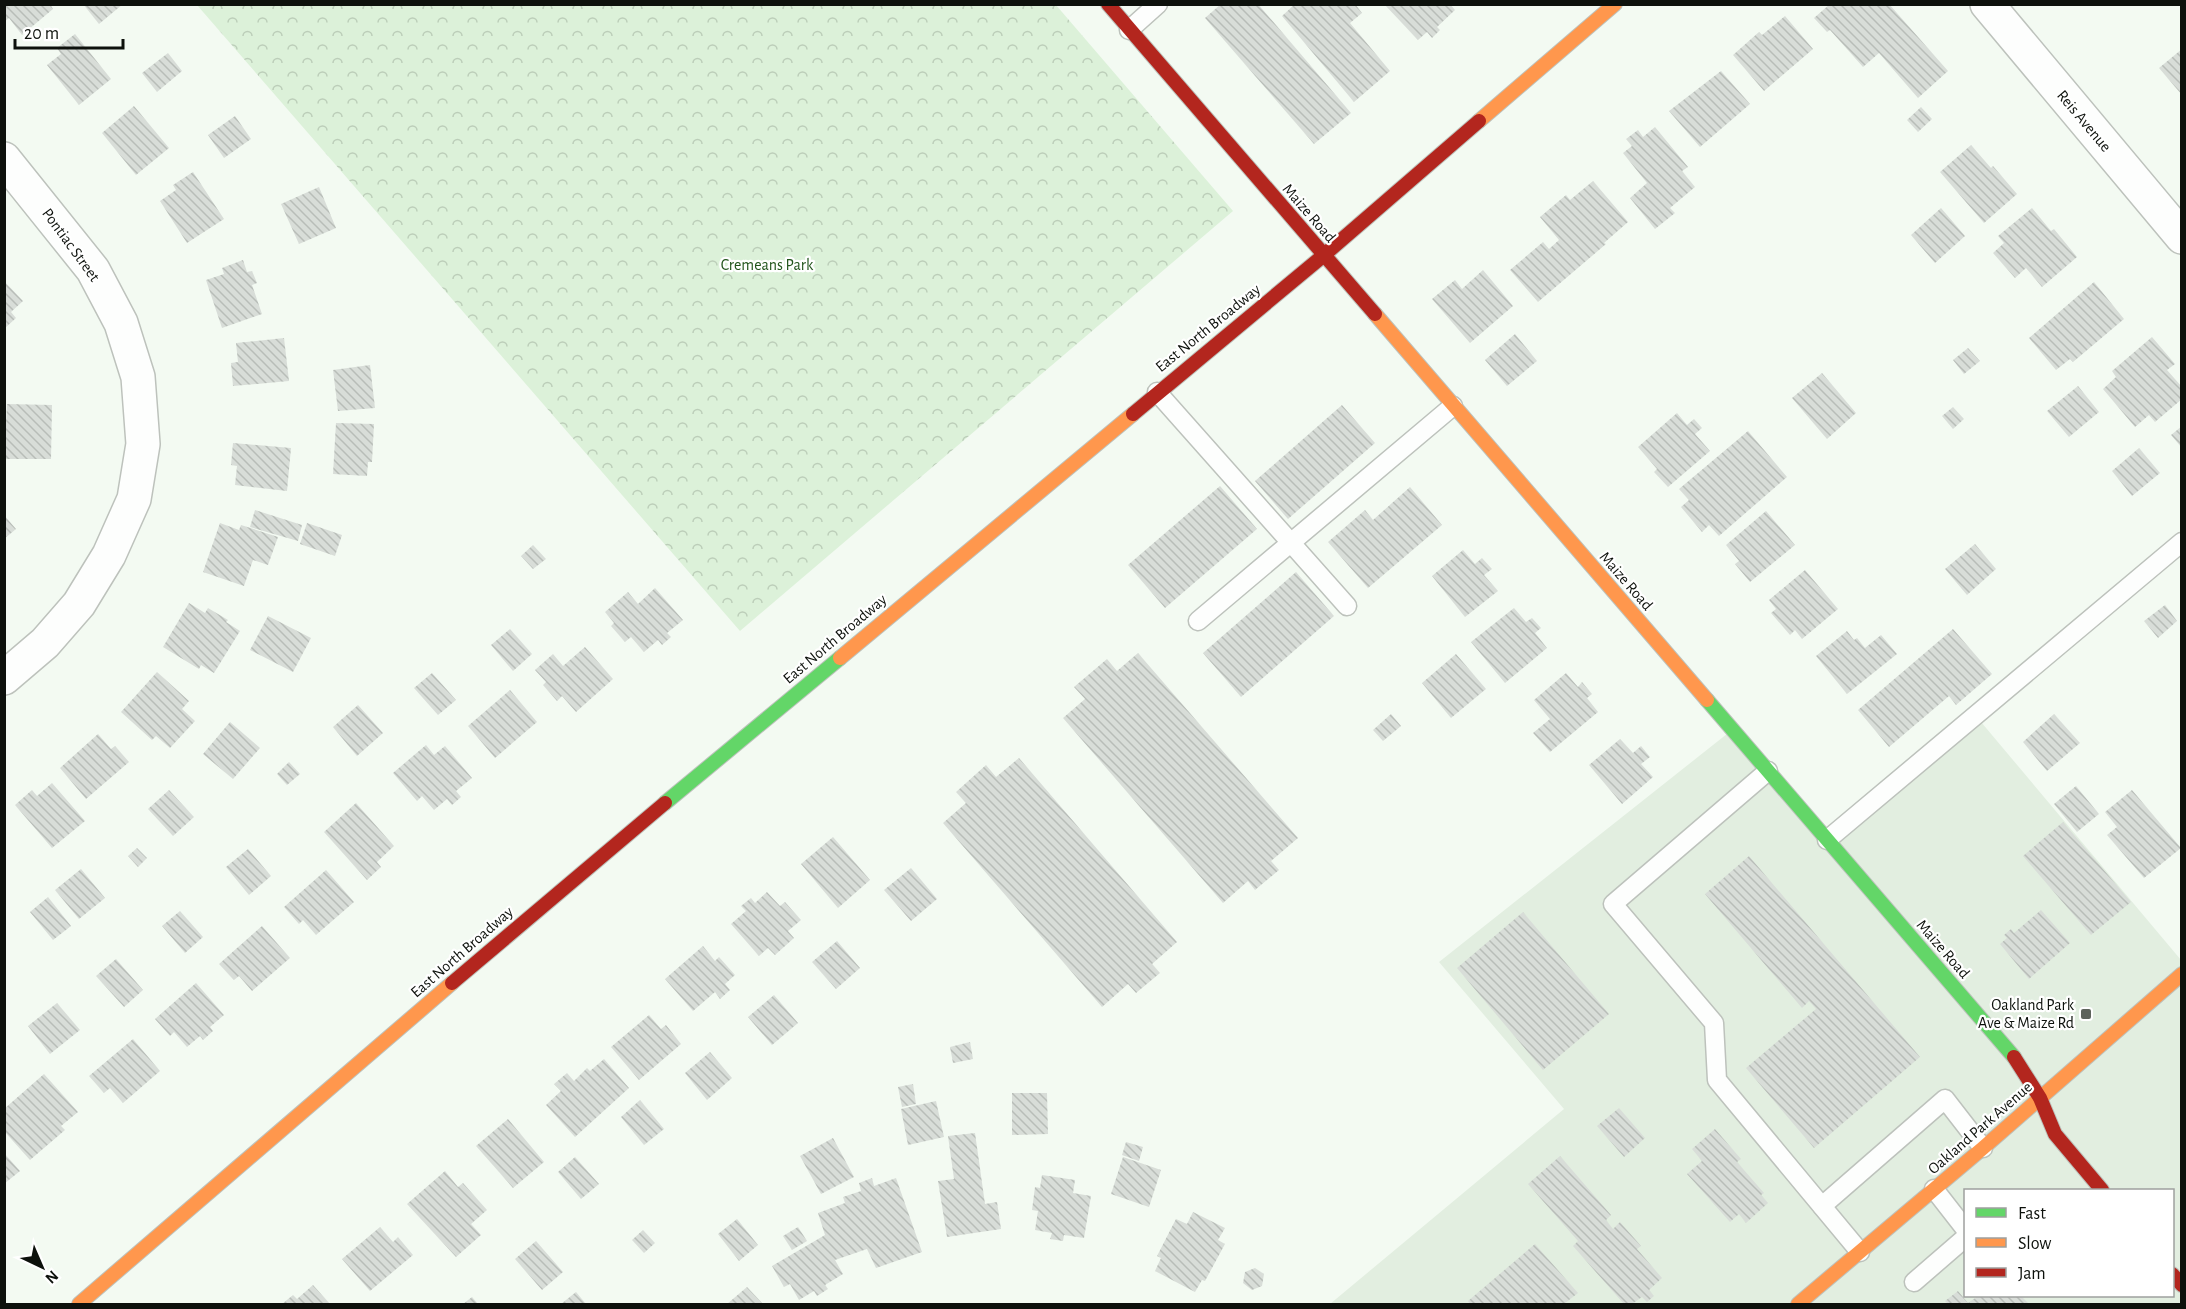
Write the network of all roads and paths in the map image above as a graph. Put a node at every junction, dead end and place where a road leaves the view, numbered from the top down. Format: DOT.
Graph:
graph roads {
  1 [pos="1108,4"];
  2 [pos="1158,4"];
  3 [pos="1616,4"];
  4 [pos="1987,4"];
  5 [pos="1129,30"];
  6 [pos="4,159"];
  7 [pos="2181,237"];
  8 [pos="1324,255"];
  9 [pos="1157,392"];
  10 [pos="1453,406"];
  11 [pos="2181,542"];
  12 [pos="1290,543"];
  13 [pos="1347,606"];
  14 [pos="1198,621"];
  15 [pos="4,678"];
  16 [pos="1768,771"];
  17 [pos="1827,840"];
  18 [pos="2181,974"];
  19 [pos="2040,1098"];
  20 [pos="1983,1148"];
  21 [pos="2100,1189"];
  22 [pos="1934,1190"];
  23 [pos="1822,1206"];
  24 [pos="1964,1229"];
  25 [pos="1964,1238"];
  26 [pos="1860,1252"];
  27 [pos="1914,1282"];
  28 [pos="79,1305"];
  29 [pos="1797,1305"];
  1 -- 5 [label="street, Maize Road"];
  2 -- 5 [label="lane"];
  3 -- 8 [label="street, East North Broadway"];
  4 -- 7 [label="street, Reis Avenue"];
  5 -- 8 [label="street, Maize Road"];
  6 -- 15 [label="street, Pontiac Street"];
  8 -- 9 [label="street, East North Broadway"];
  8 -- 10 [label="street, Maize Road"];
  9 -- 12 [label="lane"];
  9 -- 28 [label="street, East North Broadway"];
  10 -- 12 [label="lane"];
  10 -- 16 [label="street, Maize Road"];
  11 -- 17 [label="lane"];
  12 -- 13 [label="lane"];
  12 -- 14 [label="lane"];
  16 -- 17 [label="street, Maize Road"];
  16 -- 23 [label="lane"];
  17 -- 19 [label="street, Maize Road"];
  18 -- 19 [label="street, Oakland Park Avenue"];
  19 -- 20 [label="street, Oakland Park Avenue"];
  19 -- 21 [label="street, Maize Road"];
  20 -- 22 [label="street, Oakland Park Avenue"];
  20 -- 23 [label="lane"];
  22 -- 24 [label="lane"];
  22 -- 26 [label="street, Oakland Park Avenue"];
  23 -- 26 [label="lane"];
  25 -- 27 [label="lane"];
  26 -- 29 [label="street, Oakland Park Avenue"];
}
